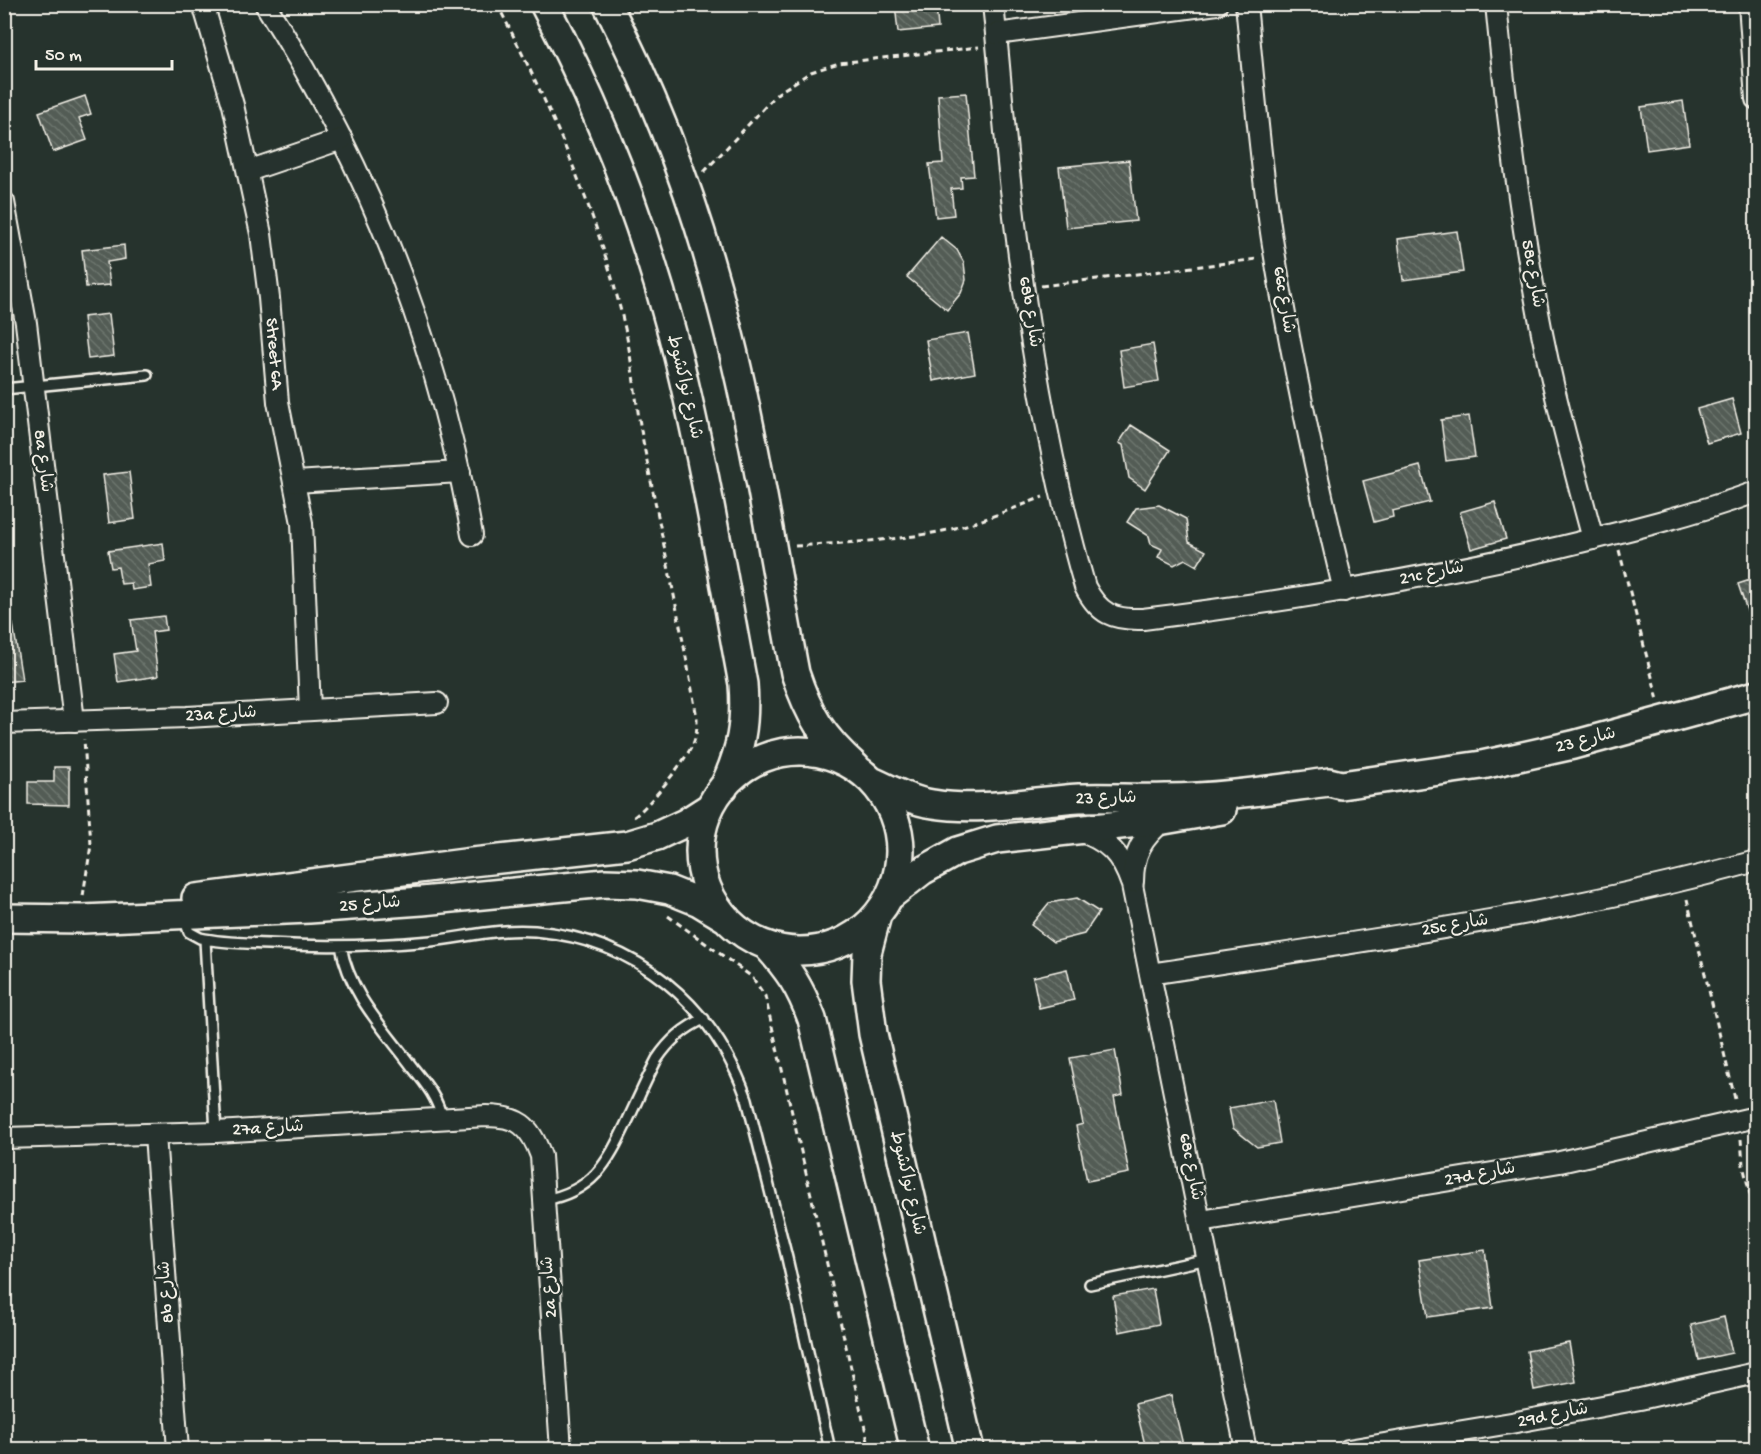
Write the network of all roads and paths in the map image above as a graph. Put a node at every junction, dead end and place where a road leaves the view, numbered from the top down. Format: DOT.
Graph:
graph roads {
  1 [pos="203,4"];
  2 [pos="265,4"];
  3 [pos="496,4"];
  4 [pos="544,4"];
  5 [pos="607,4"];
  6 [pos="993,4"];
  7 [pos="1217,4"];
  8 [pos="1246,4"];
  9 [pos="1496,4"];
  10 [pos="1749,4"];
  11 [pos="997,40"];
  12 [pos="1756,99"];
  13 [pos="342,139"];
  14 [pos="248,171"];
  15 [pos="686,190"];
  16 [pos="4,202"];
  17 [pos="1275,256"];
  18 [pos="1024,288"];
  19 [pos="147,375"];
  20 [pos="32,386"];
  21 [pos="4,389"];
  22 [pos="460,472"];
  23 [pos="295,482"];
  24 [pos="1062,490"];
  25 [pos="1756,492"];
  26 [pos="1615,533"];
  27 [pos="472,535"];
  28 [pos="1593,539"];
  29 [pos="771,548"];
  30 [pos="1344,591"];
  31 [pos="1102,611"];
  32 [pos="1756,695"];
  33 [pos="437,703"];
  34 [pos="310,710"];
  35 [pos="74,721"];
  36 [pos="1664,722"];
  37 [pos="4,723"];
  38 [pos="865,774"];
  39 [pos="1341,785"];
  40 [pos="717,797"];
  41 [pos="629,820"];
  42 [pos="1164,820"];
  43 [pos="1077,830"];
  44 [pos="1756,861"];
  45 [pos="1682,882"];
  46 [pos="1132,885"];
  47 [pos="883,906"];
  48 [pos="81,907"];
  49 [pos="4,911"];
  50 [pos="664,913"];
  51 [pos="184,915"];
  52 [pos="4,918"];
  53 [pos="727,919"];
  54 [pos="206,939"];
  55 [pos="766,945"];
  56 [pos="341,946"];
  57 [pos="1151,974"];
  58 [pos="704,1019"];
  59 [pos="442,1119"];
  60 [pos="1748,1120"];
  61 [pos="528,1128"];
  62 [pos="216,1132"];
  63 [pos="155,1135"];
  64 [pos="4,1138"];
  65 [pos="544,1200"];
  66 [pos="1756,1219"];
  67 [pos="1200,1221"];
  68 [pos="1208,1259"];
  69 [pos="1090,1284"];
  70 [pos="1756,1373"];
  71 [pos="178,1449"];
  72 [pos="561,1449"];
  73 [pos="830,1449"];
  74 [pos="870,1449"];
  75 [pos="915,1449"];
  76 [pos="970,1449"];
  77 [pos="1246,1449"];
  78 [pos="1348,1449"];
  1 -- 14 [label="street, Street 6A"];
  2 -- 13 [label="street"];
  3 -- 41 [label="path"];
  4 -- 40 [label="street, شارع نواكشوط"];
  5 -- 15 [label="street"];
  6 -- 11 [label="street, 68b شارع"];
  7 -- 11 [label="street"];
  8 -- 17 [label="street, 66c شارع"];
  9 -- 28 [label="street, 58c شارع"];
  10 -- 12 [label="street"];
  11 -- 15 [label="path"];
  11 -- 18 [label="street, 68b شارع"];
  13 -- 14 [label="street"];
  13 -- 22 [label="street"];
  14 -- 23 [label="street, Street 6A"];
  15 -- 29 [label="street"];
  16 -- 20 [label="street, 8a شارع"];
  17 -- 18 [label="path"];
  17 -- 30 [label="street, 66c شارع"];
  18 -- 24 [label="street, 68b شارع"];
  19 -- 20 [label="lane"];
  20 -- 21 [label="lane"];
  20 -- 35 [label="street, 8a شارع"];
  22 -- 23 [label="street"];
  22 -- 27 [label="street"];
  23 -- 34 [label="street, Street 6A"];
  24 -- 29 [label="path"];
  24 -- 31 [label="street, 68b شارع"];
  25 -- 26 [label="street, 21c شارع"];
  26 -- 28 [label="street, 21c شارع"];
  26 -- 36 [label="path"];
  28 -- 30 [label="street, 21c شارع"];
  29 -- 38 [label="street"];
  30 -- 31 [label="street, 21c شارع"];
  32 -- 36 [label="street, شارع 23"];
  33 -- 34 [label="street, 23a شارع"];
  34 -- 35 [label="street, 23a شارع"];
  35 -- 37 [label="street, 23a شارع"];
  35 -- 48 [label="path"];
  36 -- 39 [label="street, شارع 23"];
  38 -- 39 [label="street, شارع 23"];
  38 -- 40 [label="street"];
  38 -- 47 [label="street"];
  39 -- 42 [label="street, شارع 23"];
  40 -- 48 [label="street, شارع 25"];
  40 -- 53 [label="street"];
  42 -- 43 [label="street, شارع 23"];
  42 -- 46 [label="street, 68c شارع"];
  43 -- 46 [label="street, 68c شارع"];
  43 -- 47 [label="street, شارع 23"];
  44 -- 45 [label="street, 25c شارع"];
  45 -- 57 [label="street, 25c شارع"];
  45 -- 60 [label="path"];
  46 -- 57 [label="street, 68c شارع"];
  47 -- 55 [label="street"];
  47 -- 76 [label="street, شارع نواكشوط"];
  48 -- 49 [label="street, شارع 25"];
  50 -- 74 [label="path"];
  51 -- 52 [label="street, شارع 25"];
  51 -- 53 [label="street, شارع 25"];
  51 -- 54 [label="lane"];
  53 -- 55 [label="street"];
  54 -- 56 [label="lane"];
  54 -- 62 [label="lane"];
  55 -- 75 [label="street"];
  56 -- 58 [label="lane"];
  56 -- 59 [label="lane"];
  57 -- 67 [label="street, 68c شارع"];
  58 -- 65 [label="lane"];
  58 -- 73 [label="lane"];
  59 -- 61 [label="street, 27a شارع"];
  59 -- 62 [label="street, 27a شارع"];
  60 -- 66 [label="path"];
  60 -- 67 [label="street, 27d شارع"];
  61 -- 65 [label="street, 2a شارع"];
  62 -- 63 [label="street, 27a شارع"];
  63 -- 64 [label="street, 27a شارع"];
  63 -- 71 [label="street, 8b شارع"];
  65 -- 72 [label="street, 2a شارع"];
  67 -- 68 [label="street, 68c شارع"];
  68 -- 69 [label="lane"];
  68 -- 77 [label="street, 68c شارع"];
  70 -- 78 [label="street, 29d شارع"];
}
